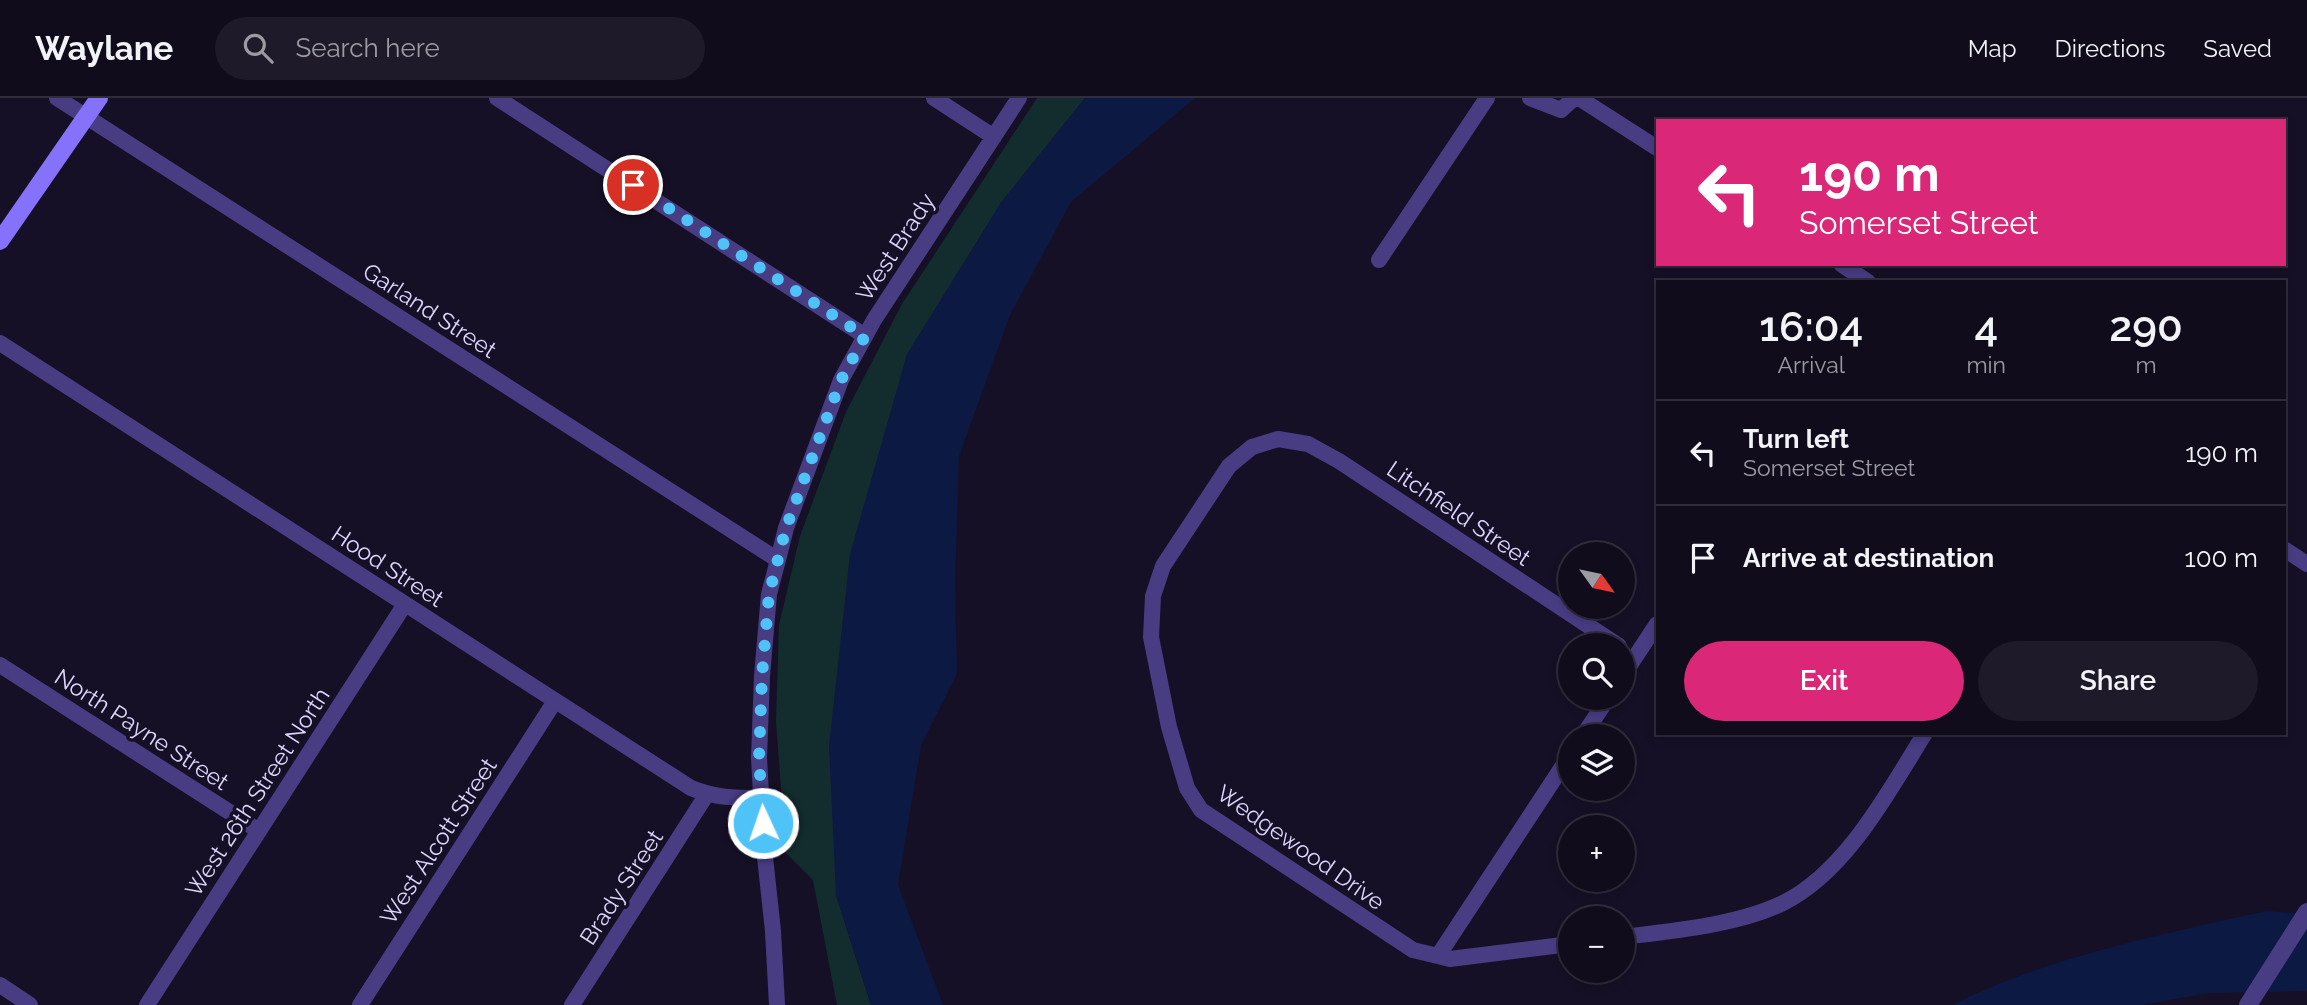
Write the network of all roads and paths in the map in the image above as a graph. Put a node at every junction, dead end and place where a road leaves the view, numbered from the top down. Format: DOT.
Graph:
graph roads {
  1 [pos="57,98"];
  2 [pos="99,98"];
  3 [pos="498,98"];
  4 [pos="934,98"];
  5 [pos="1019,98"];
  6 [pos="1487,98"];
  7 [pos="1530,98"];
  8 [pos="1576,98"];
  9 [pos="86,117"];
  10 [pos="994,137"];
  11 [pos="1656,147"];
  12 [pos="0,241"];
  13 [pos="1379,260"];
  14 [pos="1844,266"];
  15 [pos="1865,280"];
  16 [pos="865,336"];
  17 [pos="0,343"];
  18 [pos="1266,443"];
  19 [pos="2286,550"];
  20 [pos="778,560"];
  21 [pos="2307,564"];
  22 [pos="405,604"];
  23 [pos="1656,625"];
  24 [pos="1600,633"];
  25 [pos="1635,642"];
  26 [pos="0,665"];
  27 [pos="555,701"];
  28 [pos="1924,735"];
  29 [pos="1558,773"];
  30 [pos="708,794"];
  31 [pos="761,798"];
  32 [pos="259,831"];
  33 [pos="2307,912"];
  34 [pos="1635,935"];
  35 [pos="1558,946"];
  36 [pos="1438,956"];
  37 [pos="0,985"];
  38 [pos="30,1005"];
  39 [pos="147,1005"];
  40 [pos="360,1005"];
  41 [pos="572,1005"];
  42 [pos="776,1005"];
  43 [pos="2249,1005"];
  1 -- 9 [label="street, Garland Street"];
  2 -- 9 [label="main road"];
  3 -- 16 [label="street"];
  4 -- 10 [label="street"];
  5 -- 10 [label="street, West Brady"];
  6 -- 13 [label="street"];
  7 -- 8 [label="street"];
  8 -- 11 [label="street"];
  9 -- 12 [label="main road"];
  9 -- 20 [label="street, Garland Street"];
  10 -- 16 [label="street, West Brady"];
  14 -- 15 [label="street"];
  16 -- 20 [label="street, West Brady"];
  17 -- 22 [label="street, Hood Street"];
  18 -- 24 [label="street, Litchfield Street"];
  18 -- 36 [label="street, Wedgewood Drive"];
  19 -- 21 [label="street"];
  20 -- 31 [label="street, West Brady"];
  22 -- 27 [label="street, Hood Street"];
  22 -- 32 [label="street, West 26th Street North"];
  23 -- 25 [label="street"];
  26 -- 32 [label="street, North Payne Street"];
  27 -- 30 [label="street, Hood Street"];
  27 -- 40 [label="street, West Alcott Street"];
  28 -- 34 [label="street"];
  29 -- 36 [label="street"];
  30 -- 31 [label="street, Hood Street"];
  30 -- 41 [label="street, Brady Street"];
  31 -- 42 [label="street, West Brady"];
  32 -- 39 [label="street, West 26th Street North"];
  33 -- 43 [label="street"];
  35 -- 36 [label="street, Wedgewood Drive"];
  37 -- 38 [label="street"];
}
